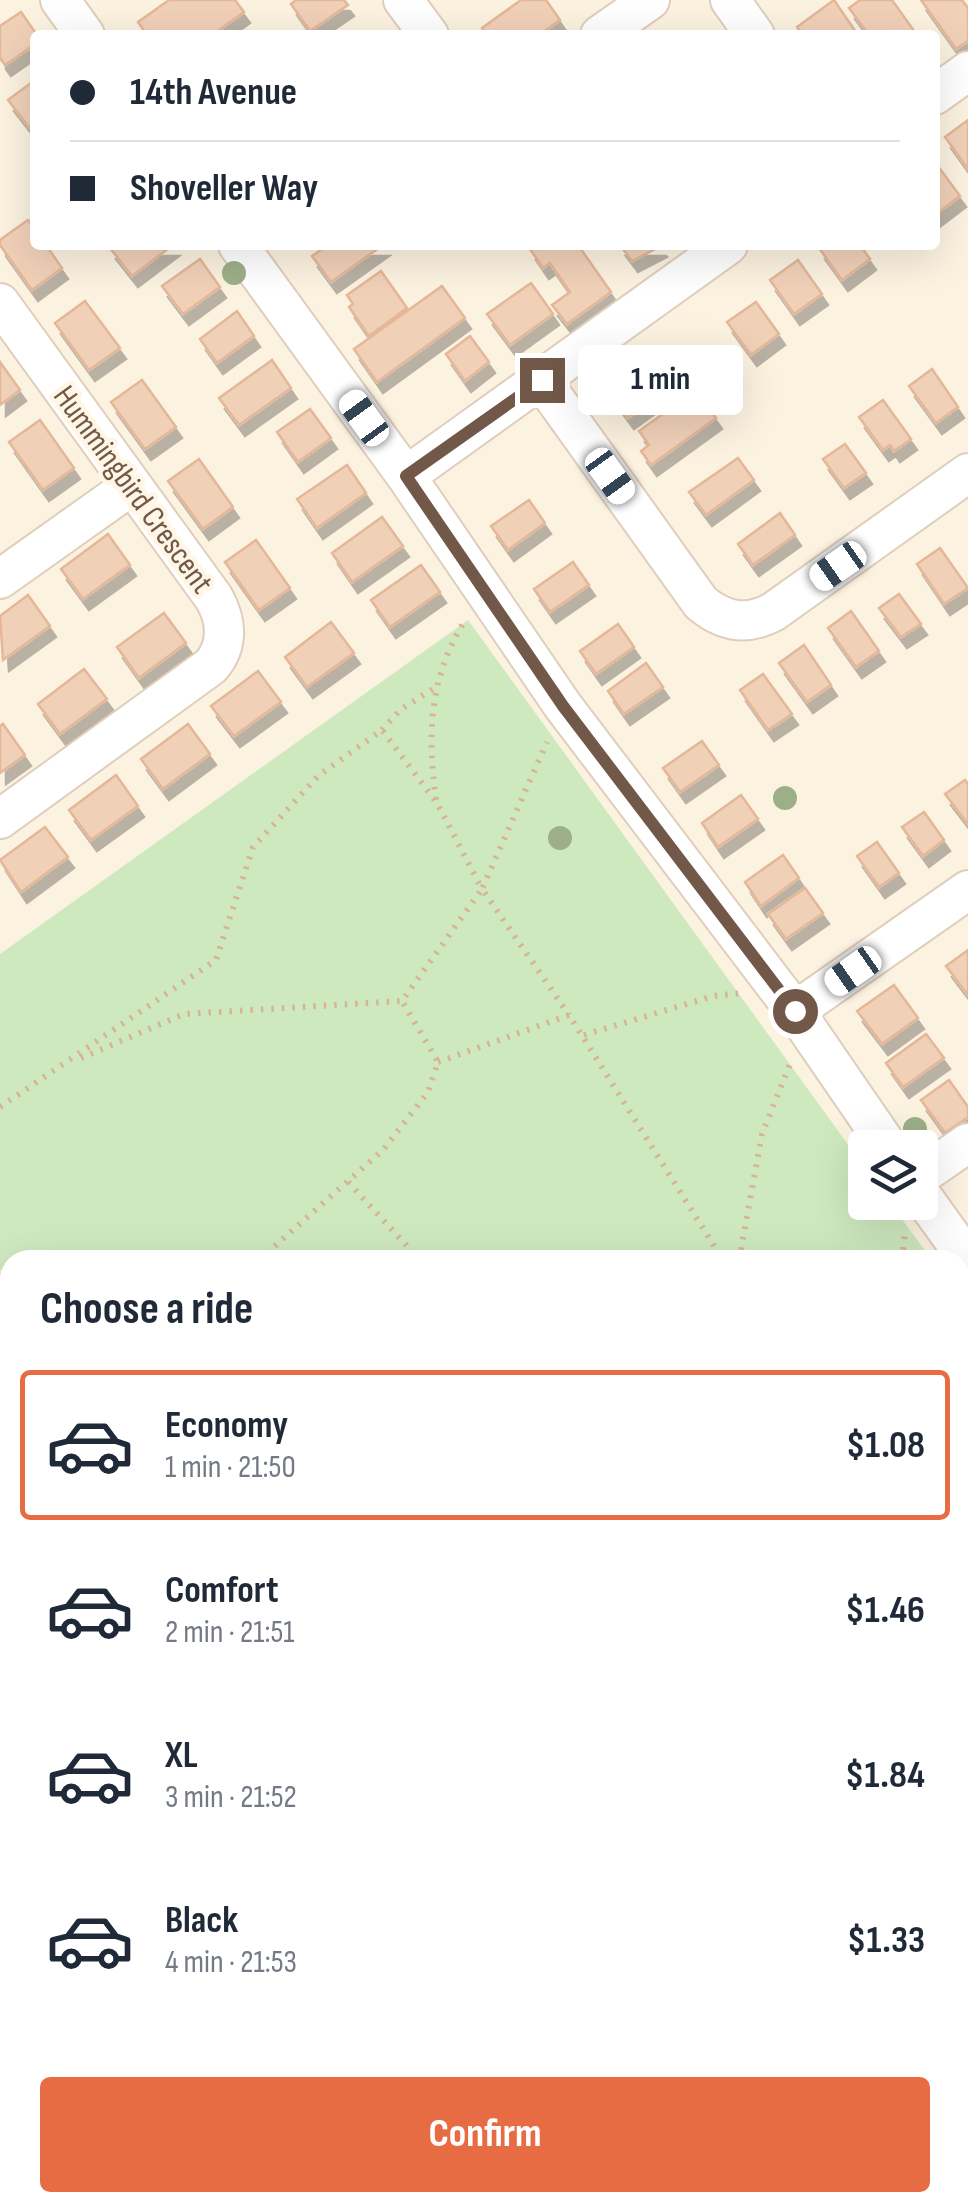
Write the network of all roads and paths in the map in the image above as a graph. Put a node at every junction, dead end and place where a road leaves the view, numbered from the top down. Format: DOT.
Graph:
graph roads {
  1 [pos="60,0"];
  2 [pos="403,0"];
  3 [pos="650,0"];
  4 [pos="730,0"];
  5 [pos="81,30"];
  6 [pos="425,30"];
  7 [pos="607,30"];
  8 [pos="752,30"];
  9 [pos="968,72"];
  10 [pos="940,92"];
  11 [pos="242,250"];
  12 [pos="721,250"];
  13 [pos="0,303"];
  14 [pos="542,380"];
  15 [pos="968,473"];
  16 [pos="406,476"];
  17 [pos="131,486"];
  18 [pos="0,579"];
  19 [pos="484,590"];
  20 [pos="437,686"];
  21 [pos="563,706"];
  22 [pos="382,730"];
  23 [pos="437,803"];
  24 [pos="0,819"];
  25 [pos="482,889"];
  26 [pos="968,890"];
  27 [pos="402,1001"];
  28 [pos="793,1008"];
  29 [pos="569,1015"];
  30 [pos="584,1035"];
  31 [pos="438,1062"];
  32 [pos="66,1064"];
  33 [pos="0,1106"];
  34 [pos="877,1130"];
  35 [pos="968,1144"];
  36 [pos="938,1164"];
  37 [pos="348,1182"];
  38 [pos="938,1218"];
  39 [pos="271,1250"];
  40 [pos="411,1250"];
  41 [pos="717,1250"];
  42 [pos="741,1250"];
  43 [pos="961,1250"];
  1 -- 5 [label="street"];
  2 -- 6 [label="street"];
  3 -- 7 [label="street"];
  4 -- 8 [label="street"];
  9 -- 10 [label="street"];
  11 -- 16 [label="street"];
  12 -- 14 [label="street"];
  13 -- 17 [label="street, Hummingbird Crescent"];
  14 -- 15 [label="street"];
  14 -- 16 [label="street"];
  16 -- 19 [label="street"];
  17 -- 18 [label="street"];
  17 -- 24 [label="street, Hummingbird Crescent"];
  19 -- 20 [label="path"];
  19 -- 21 [label="street"];
  20 -- 22 [label="path"];
  20 -- 23 [label="path"];
  21 -- 25 [label="path"];
  21 -- 28 [label="street"];
  22 -- 23 [label="path"];
  22 -- 32 [label="path"];
  23 -- 25 [label="path"];
  25 -- 27 [label="path"];
  25 -- 29 [label="path"];
  26 -- 28 [label="street"];
  27 -- 31 [label="path"];
  27 -- 32 [label="path"];
  28 -- 30 [label="path"];
  28 -- 34 [label="street"];
  28 -- 42 [label="path"];
  29 -- 30 [label="path"];
  29 -- 31 [label="path"];
  30 -- 41 [label="path"];
  31 -- 37 [label="path"];
  32 -- 33 [label="path"];
  35 -- 36 [label="street"];
  37 -- 39 [label="path"];
  37 -- 40 [label="path"];
  38 -- 43 [label="street"];
}
